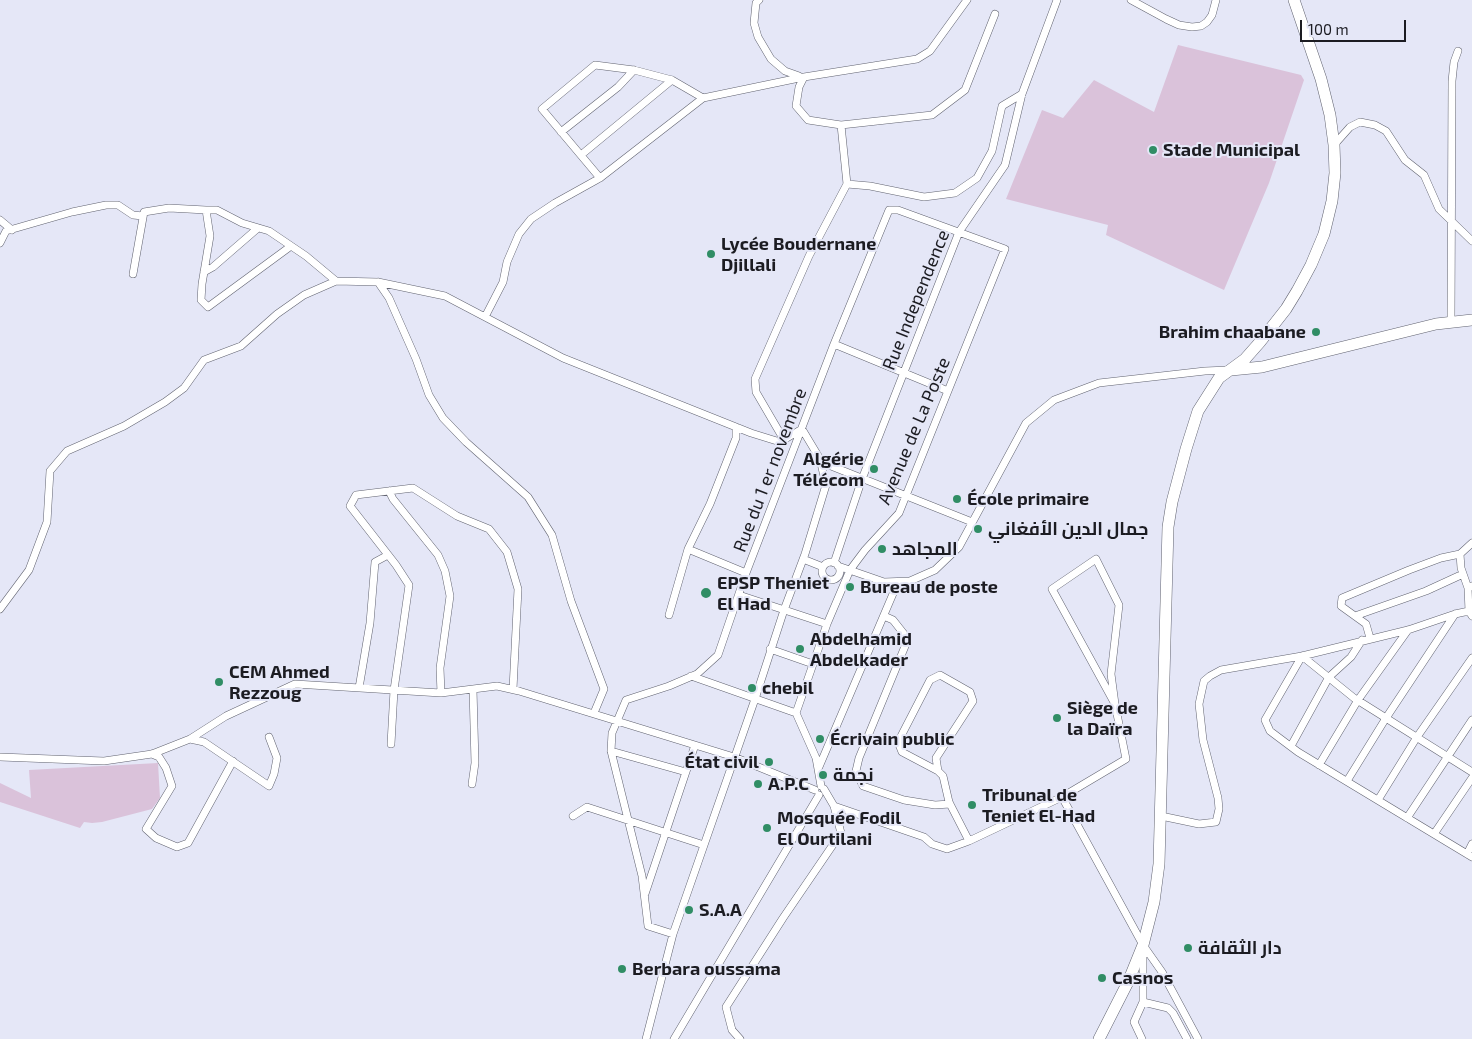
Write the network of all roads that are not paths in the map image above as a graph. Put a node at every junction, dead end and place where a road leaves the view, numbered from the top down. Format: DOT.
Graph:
graph roads {
  1 [pos="759,0"];
  2 [pos="967,0"];
  3 [pos="1057,0"];
  4 [pos="1130,0"];
  5 [pos="1216,0"];
  6 [pos="1294,0"];
  7 [pos="995,14"];
  8 [pos="1458,51"];
  9 [pos="634,70"];
  10 [pos="804,77"];
  11 [pos="672,80"];
  12 [pos="1022,94"];
  13 [pos="703,98"];
  14 [pos="841,125"];
  15 [pos="561,132"];
  16 [pos="1334,145"];
  17 [pos="581,155"];
  18 [pos="600,178"];
  19 [pos="847,184"];
  20 [pos="206,210"];
  21 [pos="889,210"];
  22 [pos="143,216"];
  23 [pos="0,220"];
  24 [pos="1451,221"];
  25 [pos="258,228"];
  26 [pos="12,230"];
  27 [pos="958,232"];
  28 [pos="1472,242"];
  29 [pos="0,243"];
  30 [pos="291,246"];
  31 [pos="204,272"];
  32 [pos="133,274"];
  33 [pos="336,280"];
  34 [pos="378,282"];
  35 [pos="485,317"];
  36 [pos="1472,320"];
  37 [pos="1451,321"];
  38 [pos="834,344"];
  39 [pos="1231,370"];
  40 [pos="903,372"];
  41 [pos="948,391"];
  42 [pos="736,427"];
  43 [pos="802,429"];
  44 [pos="784,440"];
  45 [pos="821,462"];
  46 [pos="862,479"];
  47 [pos="389,491"];
  48 [pos="906,497"];
  49 [pos="972,522"];
  50 [pos="1472,543"];
  51 [pos="688,549"];
  52 [pos="388,554"];
  53 [pos="1460,554"];
  54 [pos="803,559"];
  55 [pos="836,564"];
  56 [pos="823,567"];
  57 [pos="850,570"];
  58 [pos="746,573"];
  59 [pos="1463,574"];
  60 [pos="898,582"];
  61 [pos="1470,587"];
  62 [pos="739,595"];
  63 [pos="0,608"];
  64 [pos="784,610"];
  65 [pos="1471,613"];
  66 [pos="1455,614"];
  67 [pos="669,615"];
  68 [pos="884,616"];
  69 [pos="1355,616"];
  70 [pos="827,624"];
  71 [pos="1408,630"];
  72 [pos="1370,638"];
  73 [pos="1362,640"];
  74 [pos="770,649"];
  75 [pos="1302,656"];
  76 [pos="1472,658"];
  77 [pos="813,664"];
  78 [pos="691,676"];
  79 [pos="1329,677"];
  80 [pos="359,688"];
  81 [pos="473,689"];
  82 [pos="513,689"];
  83 [pos="394,690"];
  84 [pos="441,693"];
  85 [pos="755,699"];
  86 [pos="1358,700"];
  87 [pos="1115,704"];
  88 [pos="594,713"];
  89 [pos="796,713"];
  90 [pos="1386,718"];
  91 [pos="617,720"];
  92 [pos="1472,720"];
  93 [pos="269,737"];
  94 [pos="1417,737"];
  95 [pos="190,739"];
  96 [pos="391,744"];
  97 [pos="695,745"];
  98 [pos="1291,746"];
  99 [pos="611,751"];
  100 [pos="152,754"];
  101 [pos="1448,756"];
  102 [pos="734,757"];
  103 [pos="0,758"];
  104 [pos="233,761"];
  105 [pos="1320,765"];
  106 [pos="819,768"];
  107 [pos="938,771"];
  108 [pos="686,772"];
  109 [pos="1472,772"];
  110 [pos="1472,778"];
  111 [pos="1347,781"];
  112 [pos="472,784"];
  113 [pos="820,790"];
  114 [pos="1062,797"];
  115 [pos="1378,800"];
  116 [pos="950,804"];
  117 [pos="834,806"];
  118 [pos="573,816"];
  119 [pos="1161,816"];
  120 [pos="1407,818"];
  121 [pos="628,820"];
  122 [pos="665,833"];
  123 [pos="1434,834"];
  124 [pos="969,841"];
  125 [pos="1472,844"];
  126 [pos="704,845"];
  127 [pos="1469,856"];
  128 [pos="644,897"];
  129 [pos="674,934"];
  130 [pos="1143,945"];
  131 [pos="1142,1002"];
  132 [pos="646,1039"];
  133 [pos="674,1039"];
  134 [pos="740,1039"];
  135 [pos="1100,1039"];
  136 [pos="1142,1039"];
  137 [pos="1187,1039"];
  138 [pos="1198,1039"];
  1 -- 10 [label="street"];
  2 -- 10 [label="street"];
  3 -- 12 [label="street, Rue Independence"];
  4 -- 5 [label="street"];
  6 -- 16 [label="main road"];
  7 -- 14 [label="street"];
  8 -- 24 [label="street"];
  9 -- 11 [label="street"];
  9 -- 15 [label="street"];
  9 -- 15 [label="street"];
  10 -- 13 [label="street"];
  10 -- 14 [label="street"];
  11 -- 13 [label="street"];
  11 -- 17 [label="street"];
  12 -- 19 [label="street"];
  12 -- 27 [label="street, Rue Independence"];
  13 -- 18 [label="street"];
  14 -- 19 [label="street"];
  15 -- 17 [label="street"];
  16 -- 24 [label="street"];
  16 -- 39 [label="main road"];
  17 -- 18 [label="street"];
  18 -- 35 [label="street"];
  19 -- 44 [label="street"];
  20 -- 22 [label="street"];
  20 -- 25 [label="street"];
  20 -- 31 [label="street"];
  21 -- 27 [label="street, Avenue de La Poste"];
  21 -- 38 [label="street, Rue du 1 er novembre"];
  22 -- 26 [label="street"];
  22 -- 32 [label="street"];
  23 -- 26 [label="street"];
  24 -- 28 [label="street"];
  24 -- 37 [label="street"];
  25 -- 30 [label="street"];
  25 -- 31 [label="street"];
  26 -- 29 [label="street"];
  27 -- 40 [label="street, Rue Independence"];
  27 -- 41 [label="street, Avenue de La Poste"];
  30 -- 31 [label="street"];
  30 -- 33 [label="street"];
  33 -- 34 [label="street"];
  33 -- 63 [label="street"];
  34 -- 35 [label="street"];
  34 -- 88 [label="street"];
  35 -- 42 [label="street"];
  36 -- 37 [label="main road"];
  37 -- 39 [label="main road"];
  38 -- 40 [label="street"];
  38 -- 43 [label="street, Rue du 1 er novembre"];
  39 -- 49 [label="street"];
  39 -- 119 [label="main road"];
  40 -- 41 [label="street"];
  40 -- 46 [label="street, Rue Independence"];
  41 -- 48 [label="street, Avenue de La Poste"];
  42 -- 44 [label="street"];
  42 -- 51 [label="street"];
  43 -- 44 [label="street"];
  43 -- 45 [label="street"];
  43 -- 58 [label="street, Rue du 1 er novembre"];
  45 -- 46 [label="street"];
  45 -- 54 [label="street"];
  46 -- 48 [label="street"];
  46 -- 55 [label="street, Rue Independence"];
  47 -- 52 [label="street"];
  47 -- 82 [label="street"];
  47 -- 84 [label="street"];
  48 -- 49 [label="street"];
  48 -- 57 [label="street, Avenue de La Poste"];
  49 -- 60 [label="street"];
  50 -- 53 [label="street"];
  51 -- 58 [label="street"];
  51 -- 67 [label="street"];
  52 -- 80 [label="street"];
  52 -- 83 [label="street"];
  53 -- 59 [label="street"];
  53 -- 69 [label="street"];
  54 -- 56 [label="street"];
  54 -- 64 [label="street"];
  55 -- 56 [label="street"];
  55 -- 56 [label="street"];
  55 -- 57 [label="street"];
  57 -- 60 [label="street"];
  57 -- 70 [label="street, Avenue de La Poste"];
  58 -- 62 [label="street, Rue du 1 er novembre"];
  59 -- 61 [label="street"];
  59 -- 69 [label="street"];
  60 -- 68 [label="street"];
  61 -- 65 [label="street"];
  62 -- 64 [label="street"];
  62 -- 78 [label="street, Rue du 1 er novembre"];
  64 -- 70 [label="street"];
  64 -- 74 [label="street"];
  65 -- 66 [label="street"];
  66 -- 71 [label="street"];
  66 -- 90 [label="street"];
  68 -- 106 [label="street"];
  68 -- 116 [label="street"];
  69 -- 72 [label="street"];
  70 -- 77 [label="street, Avenue de La Poste"];
  71 -- 72 [label="street"];
  71 -- 86 [label="street"];
  72 -- 73 [label="street"];
  73 -- 75 [label="street"];
  73 -- 79 [label="street"];
  74 -- 77 [label="street"];
  74 -- 85 [label="street"];
  75 -- 79 [label="street"];
  75 -- 98 [label="street"];
  75 -- 119 [label="street"];
  76 -- 94 [label="street"];
  77 -- 89 [label="street, Avenue de La Poste"];
  78 -- 85 [label="street"];
  78 -- 91 [label="street, Rue du 1 er novembre"];
  79 -- 86 [label="street"];
  79 -- 98 [label="street"];
  80 -- 83 [label="street"];
  80 -- 95 [label="street"];
  81 -- 82 [label="street"];
  81 -- 84 [label="street"];
  81 -- 112 [label="street"];
  82 -- 88 [label="street"];
  83 -- 84 [label="street"];
  83 -- 96 [label="street"];
  85 -- 89 [label="street"];
  85 -- 102 [label="street"];
  86 -- 90 [label="street"];
  86 -- 105 [label="street"];
  87 -- 87 [label="street"];
  87 -- 114 [label="street"];
  88 -- 91 [label="street"];
  89 -- 106 [label="street"];
  90 -- 94 [label="street"];
  90 -- 111 [label="street"];
  91 -- 97 [label="street"];
  91 -- 99 [label="street, Rue du 1 er novembre"];
  92 -- 101 [label="street"];
  93 -- 104 [label="street"];
  94 -- 101 [label="street"];
  94 -- 115 [label="street"];
  95 -- 100 [label="street"];
  95 -- 104 [label="street"];
  97 -- 102 [label="street"];
  97 -- 108 [label="street"];
  98 -- 105 [label="street"];
  99 -- 108 [label="street"];
  99 -- 121 [label="street, Rue du 1 er novembre"];
  100 -- 103 [label="street"];
  100 -- 104 [label="street"];
  101 -- 109 [label="street"];
  101 -- 120 [label="street"];
  102 -- 113 [label="street"];
  102 -- 126 [label="street"];
  105 -- 111 [label="street"];
  106 -- 113 [label="street"];
  107 -- 107 [label="street"];
  107 -- 116 [label="street"];
  108 -- 122 [label="street"];
  110 -- 123 [label="street"];
  111 -- 115 [label="street"];
  113 -- 117 [label="street"];
  113 -- 133 [label="street"];
  114 -- 124 [label="street"];
  114 -- 130 [label="street"];
  115 -- 120 [label="street"];
  116 -- 124 [label="street"];
  117 -- 124 [label="street"];
  117 -- 134 [label="street"];
  118 -- 121 [label="street"];
  119 -- 130 [label="main road"];
  120 -- 123 [label="street"];
  121 -- 122 [label="street"];
  121 -- 128 [label="street, Rue du 1 er novembre"];
  122 -- 126 [label="street"];
  122 -- 128 [label="street"];
  123 -- 127 [label="street"];
  125 -- 127 [label="street"];
  126 -- 129 [label="street"];
  128 -- 129 [label="street, Rue du 1 er novembre"];
  129 -- 132 [label="street"];
  130 -- 131 [label="street"];
  130 -- 135 [label="main road"];
  130 -- 138 [label="street"];
  131 -- 136 [label="street"];
  131 -- 137 [label="street"];
}
